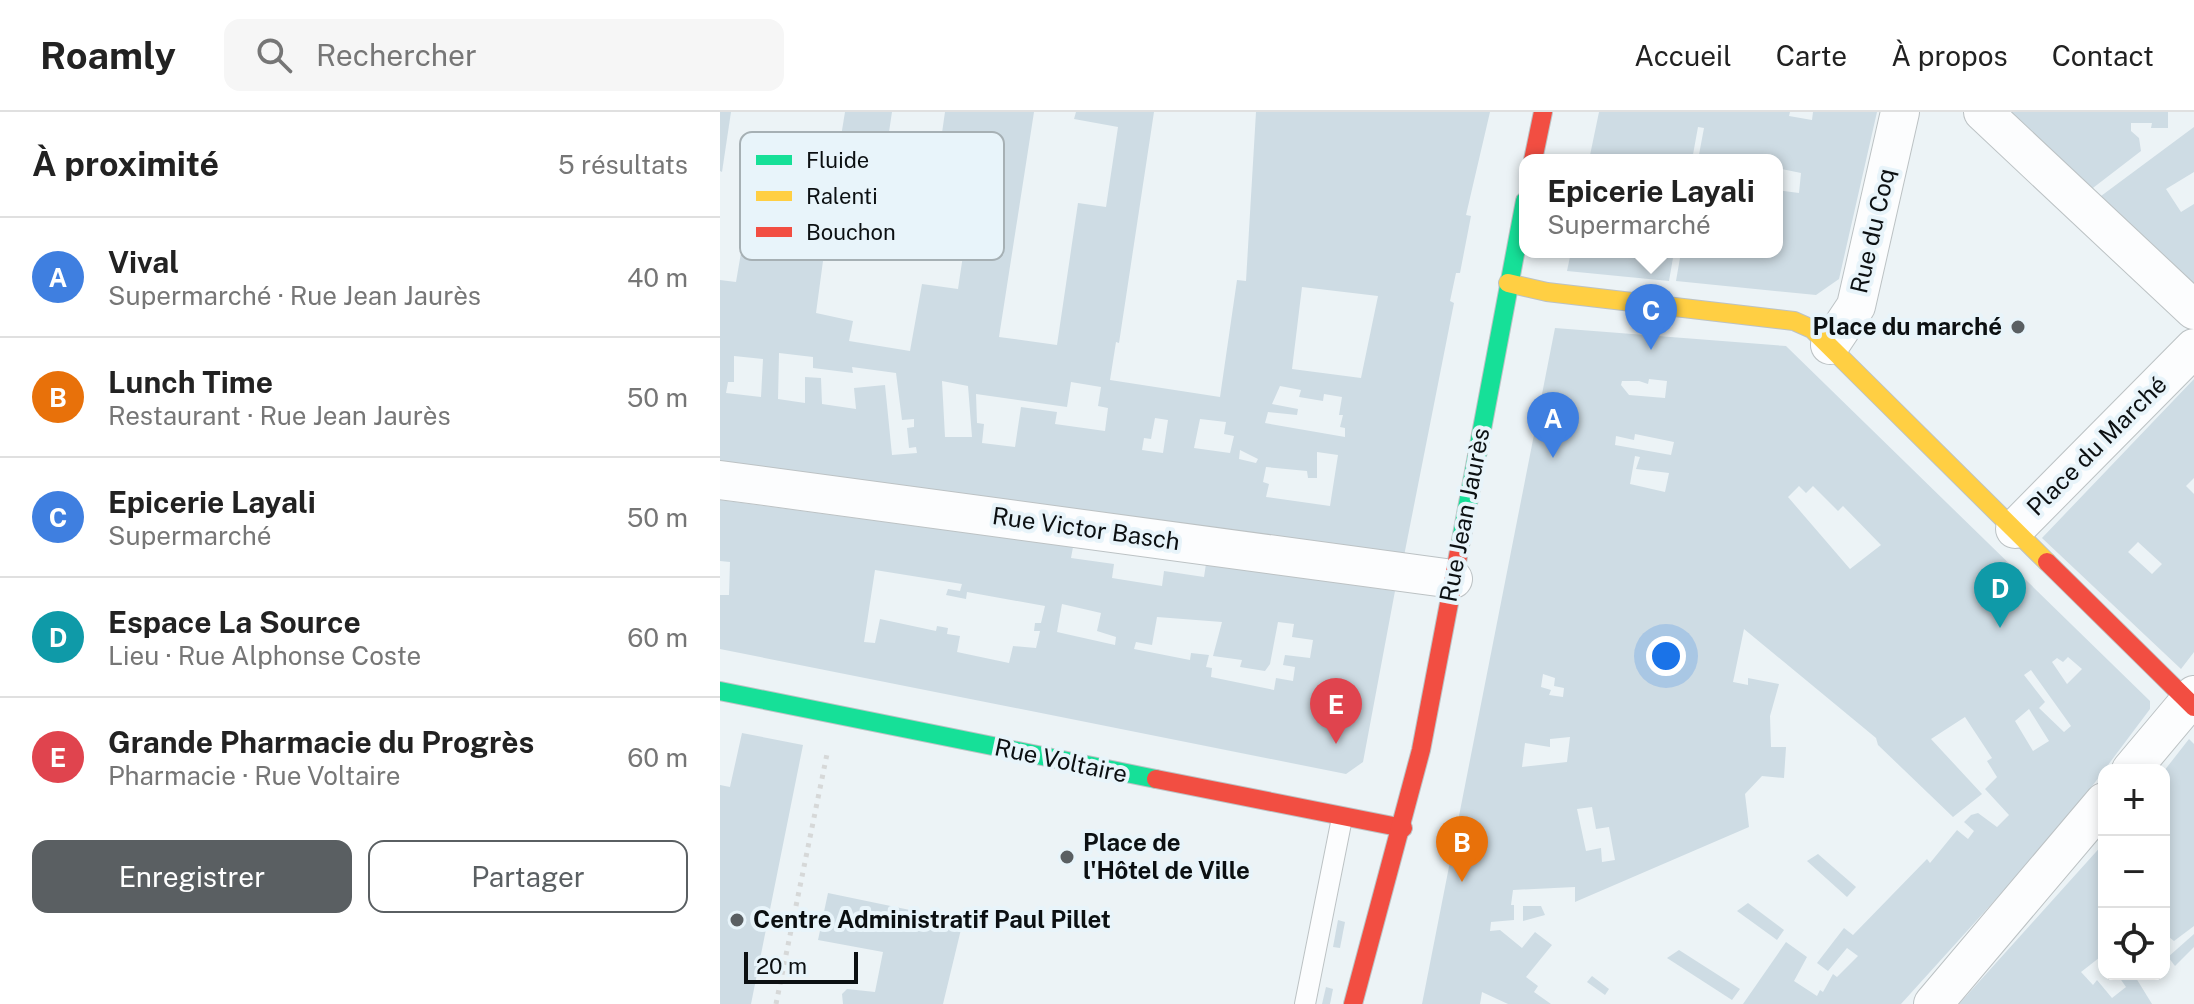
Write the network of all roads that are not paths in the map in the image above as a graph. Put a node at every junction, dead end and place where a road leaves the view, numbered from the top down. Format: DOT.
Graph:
graph roads {
  1 [pos="1543,112"];
  2 [pos="1900,112"];
  3 [pos="1983,112"];
  4 [pos="1534,154"];
  5 [pos="1519,230"];
  6 [pos="1508,283"];
  7 [pos="2194,310"];
  8 [pos="1830,345"];
  9 [pos="2194,348"];
  10 [pos="720,480"];
  11 [pos="2015,529"];
  12 [pos="1453,579"];
  13 [pos="720,691"];
  14 [pos="2192,701"];
  15 [pos="2136,764"];
  16 [pos="2098,809"];
  17 [pos="1342,818"];
  18 [pos="1403,828"];
  19 [pos="1394,932"];
  20 [pos="1305,1004"];
  21 [pos="1353,1004"];
  22 [pos="1933,1004"];
  1 -- 4 [label="street"];
  2 -- 8 [label="street, Rue du Coq"];
  3 -- 7 [label="street"];
  5 -- 6 [label="street, Rue Jean Jaurès"];
  6 -- 8 [label="street, Place du Marché"];
  6 -- 12 [label="street, Rue Jean Jaurès"];
  8 -- 11 [label="street, Place du Marché"];
  9 -- 11 [label="street, Place du Marché"];
  10 -- 12 [label="street, Rue Victor Basch"];
  11 -- 14 [label="street"];
  12 -- 18 [label="street, Rue Jean Jaurès"];
  13 -- 17 [label="street, Rue Voltaire"];
  14 -- 15 [label="street"];
  16 -- 22 [label="street"];
  17 -- 18 [label="street, Rue Voltaire"];
  17 -- 20 [label="lane"];
  18 -- 19 [label="street, Rue Jean Jaurès"];
  18 -- 21 [label="street, Rue Jean Jaurès"];
}
